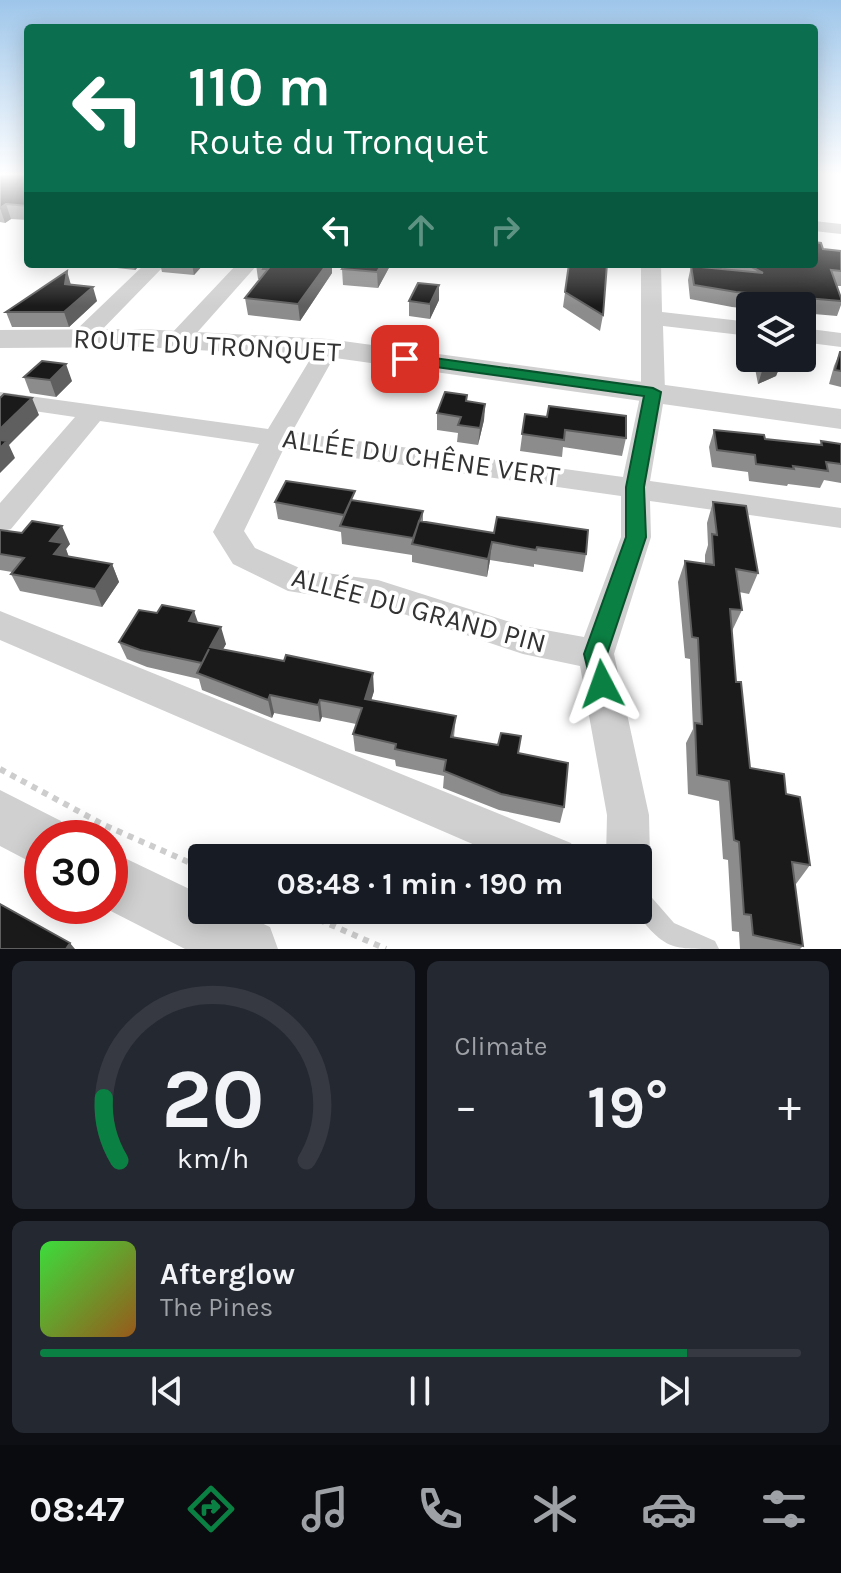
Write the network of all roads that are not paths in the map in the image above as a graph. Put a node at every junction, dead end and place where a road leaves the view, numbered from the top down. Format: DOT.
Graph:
graph roads {
  1 [pos="818,226"];
  2 [pos="841,229"];
  3 [pos="152,268"];
  4 [pos="244,268"];
  5 [pos="651,268"];
  6 [pos="654,318"];
  7 [pos="736,327"];
  8 [pos="82,337"];
  9 [pos="816,337"];
  10 [pos="0,339"];
  11 [pos="178,340"];
  12 [pos="841,340"];
  13 [pos="328,348"];
  14 [pos="653,392"];
  15 [pos="0,399"];
  16 [pos="93,413"];
  17 [pos="841,419"];
  18 [pos="276,437"];
  19 [pos="635,487"];
  20 [pos="841,518"];
  21 [pos="0,522"];
  22 [pos="0,625"];
  23 [pos="596,654"];
  24 [pos="0,816"];
  25 [pos="24,830"];
  26 [pos="523,844"];
  27 [pos="628,844"];
  28 [pos="128,890"];
  29 [pos="652,915"];
  30 [pos="248,949"];
  31 [pos="707,949"];
  1 -- 2 [label="street"];
  3 -- 8 [label="street"];
  4 -- 11 [label="street"];
  5 -- 6 [label="street"];
  6 -- 7 [label="street"];
  6 -- 14 [label="street"];
  8 -- 10 [label="street, ROUTE DU TRONQUET"];
  8 -- 11 [label="street, ROUTE DU TRONQUET"];
  9 -- 12 [label="street"];
  11 -- 13 [label="street, ROUTE DU TRONQUET"];
  13 -- 14 [label="street, ROUTE DU TRONQUET"];
  13 -- 18 [label="street, ALLÉE DU GRAND PIN"];
  14 -- 17 [label="street, ROUTE DU TRONQUET"];
  14 -- 19 [label="street"];
  15 -- 16 [label="street, ALLÉE DU CHÊNE VERT"];
  16 -- 18 [label="street, ALLÉE DU CHÊNE VERT"];
  16 -- 21 [label="street"];
  18 -- 19 [label="street, ALLÉE DU CHÊNE VERT"];
  18 -- 23 [label="street, ALLÉE DU GRAND PIN"];
  19 -- 20 [label="street, ALLÉE DU CHÊNE VERT"];
  19 -- 23 [label="street"];
  22 -- 26 [label="street"];
  23 -- 27 [label="street"];
  24 -- 25 [label="street"];
  28 -- 30 [label="street"];
  29 -- 31 [label="lane"];
}
